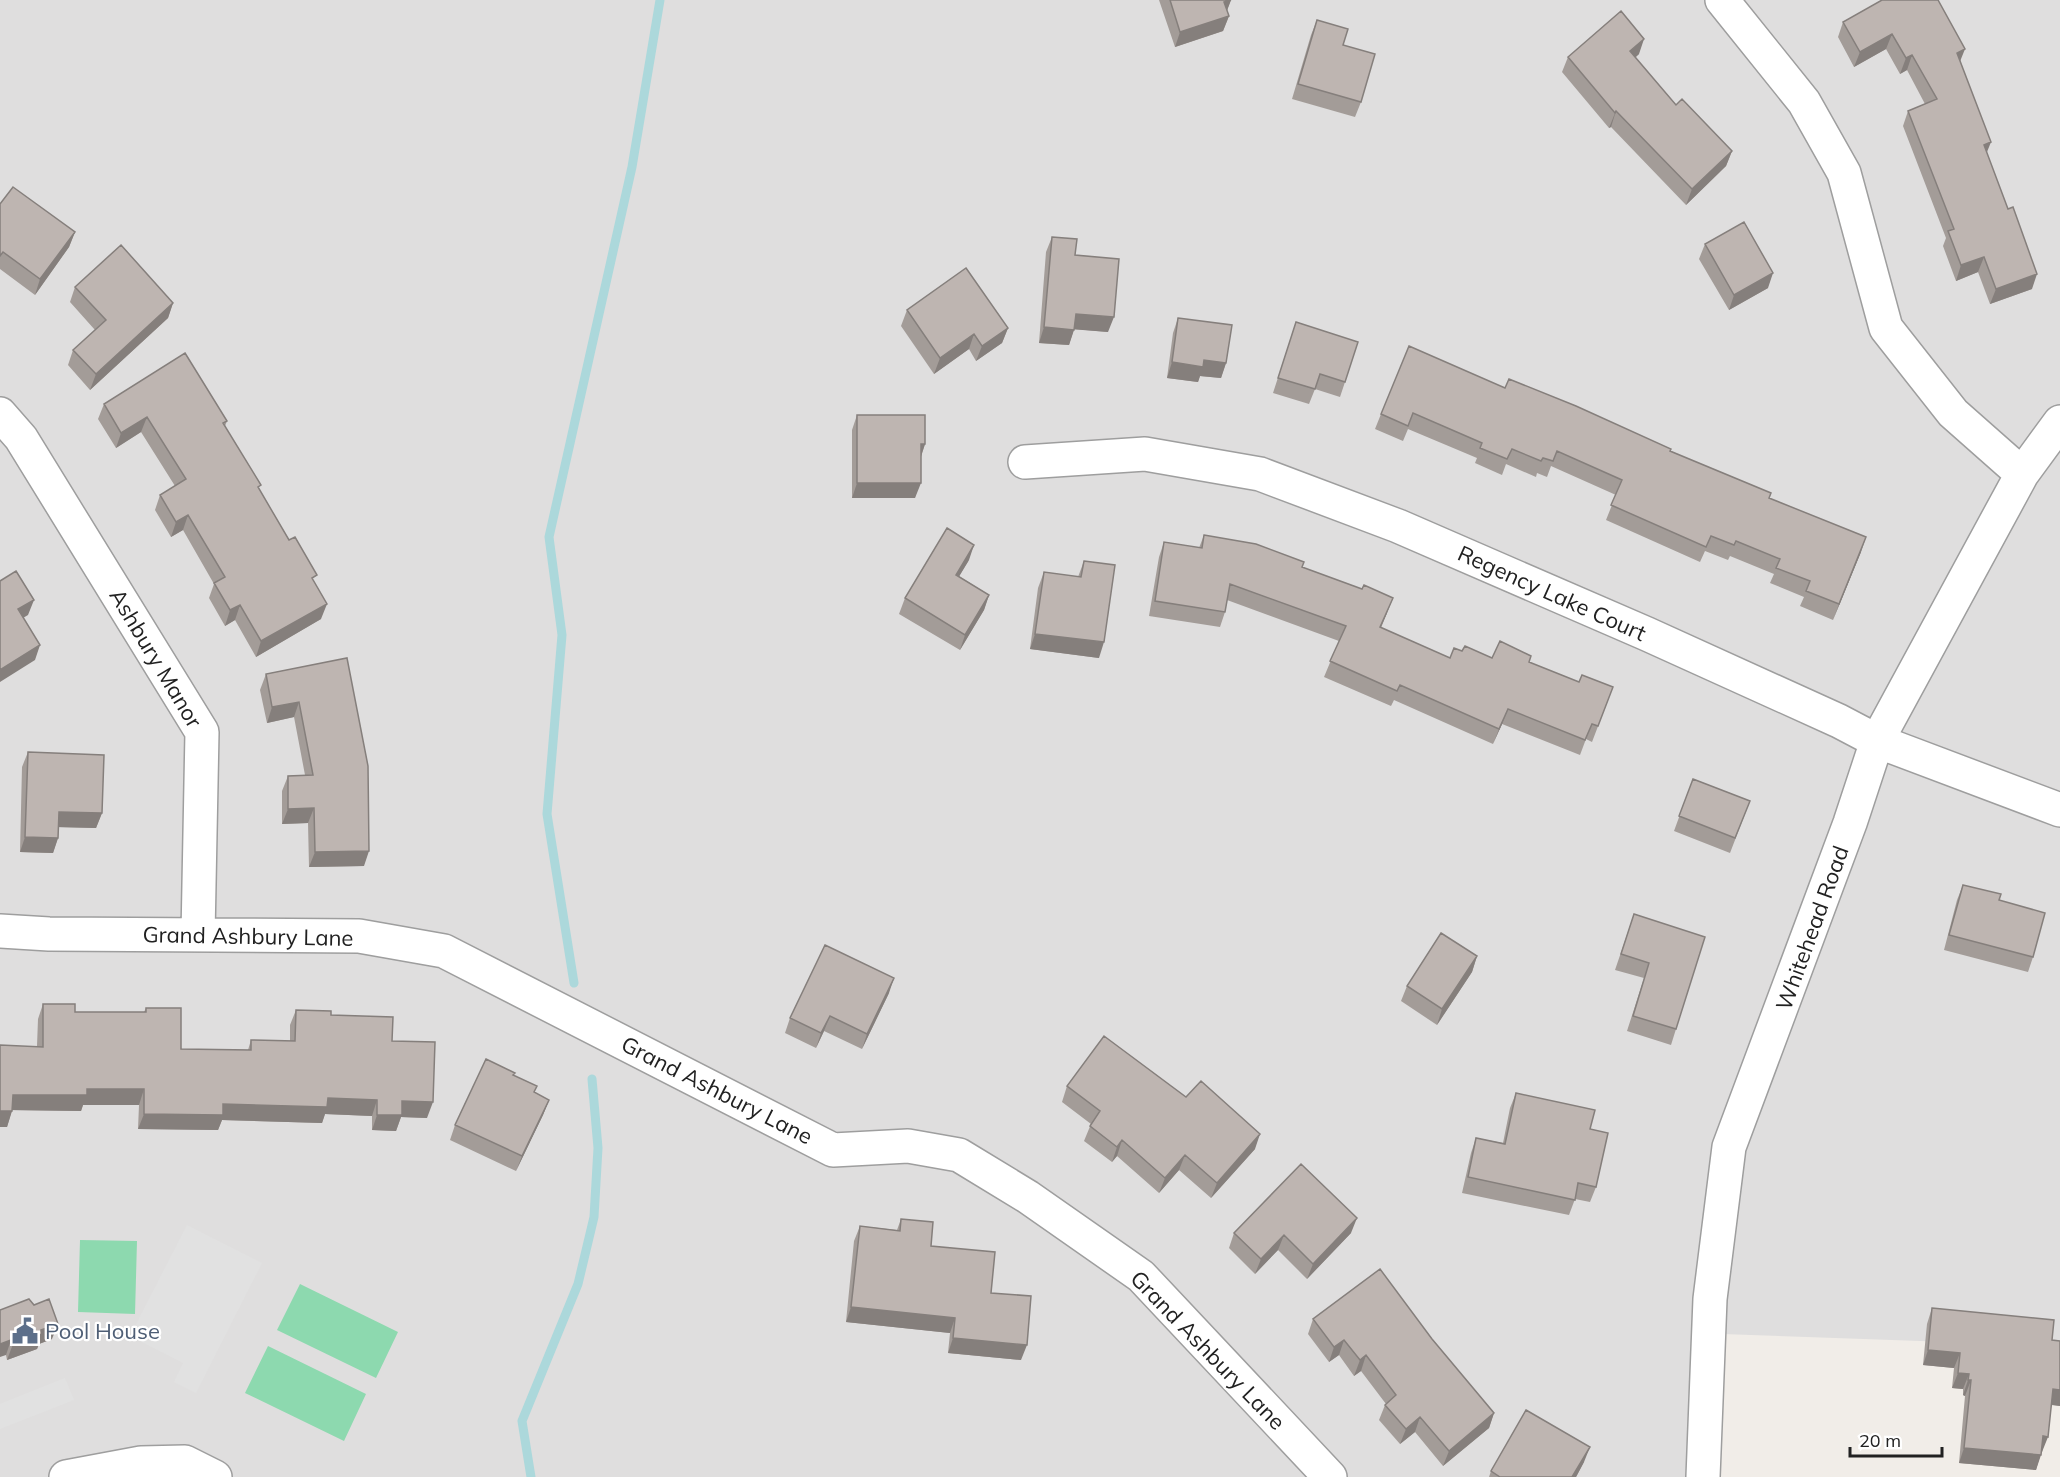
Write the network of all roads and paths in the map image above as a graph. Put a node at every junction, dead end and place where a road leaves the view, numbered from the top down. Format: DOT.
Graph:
graph roads {
  1 [pos="1722,0"];
  2 [pos="0,414"];
  3 [pos="2060,422"];
  4 [pos="1025,462"];
  5 [pos="2022,474"];
  6 [pos="1876,741"];
  7 [pos="2060,810"];
  8 [pos="0,931"];
  9 [pos="198,935"];
  10 [pos="66,1477"];
  11 [pos="215,1477"];
  12 [pos="1330,1477"];
  13 [pos="1703,1477"];
  1 -- 5 [label="street"];
  2 -- 9 [label="street, Ashbury Manor"];
  3 -- 5 [label="street, Whitehead Road"];
  4 -- 6 [label="street, Regency Lake Court"];
  5 -- 6 [label="street, Whitehead Road"];
  6 -- 7 [label="street, Regency Lake Court"];
  6 -- 13 [label="street, Whitehead Road"];
  8 -- 9 [label="street, Grand Ashbury Lane"];
  9 -- 12 [label="street, Grand Ashbury Lane"];
  10 -- 11 [label="street"];
}
